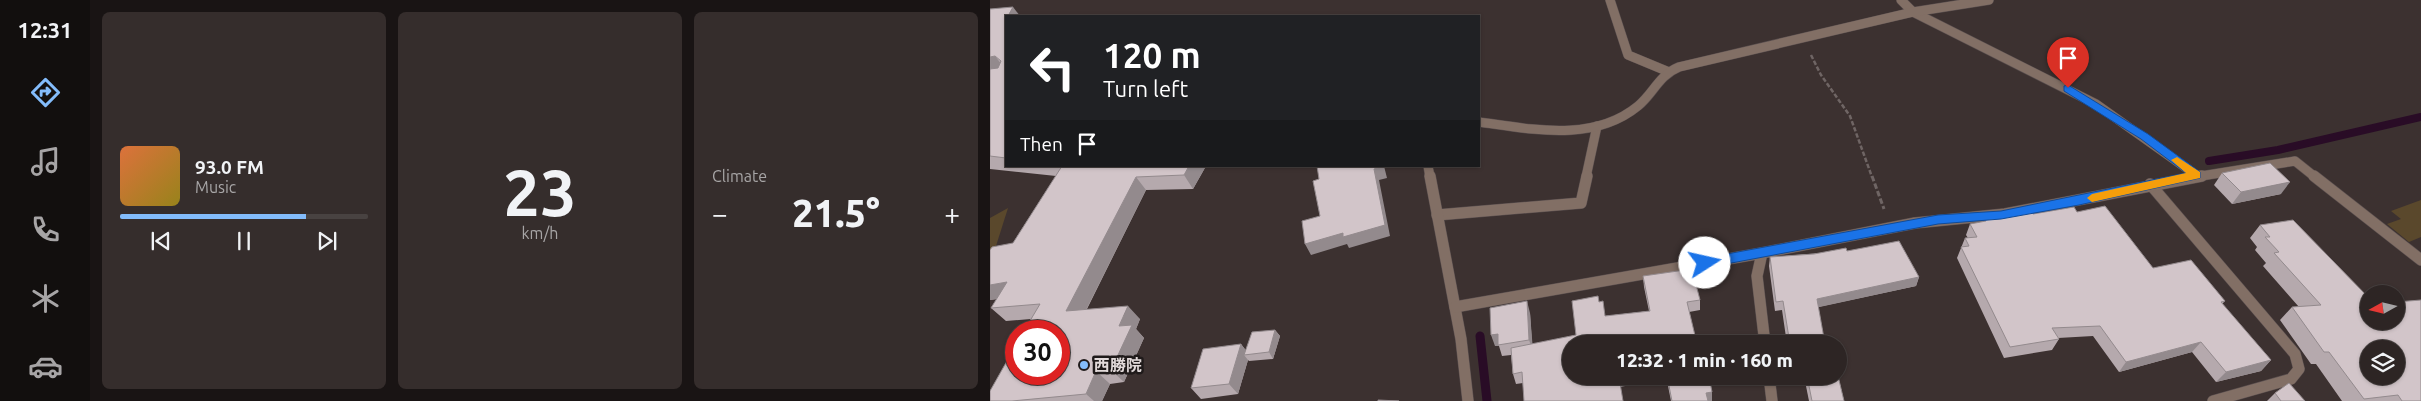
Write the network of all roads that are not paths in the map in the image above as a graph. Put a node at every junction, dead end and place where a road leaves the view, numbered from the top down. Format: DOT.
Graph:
graph roads {
  1 [pos="1610,0"];
  2 [pos="1901,0"];
  3 [pos="1989,0"];
  4 [pos="1913,12"];
  5 [pos="1669,72"];
  6 [pos="1480,122"];
  7 [pos="1597,126"];
  8 [pos="1428,167"];
  9 [pos="2196,175"];
  10 [pos="2150,184"];
  11 [pos="1437,215"];
  12 [pos="1762,252"];
  13 [pos="2421,260"];
  14 [pos="1455,308"];
  15 [pos="1764,335"];
  16 [pos="1770,385"];
  17 [pos="1468,401"];
  18 [pos="1772,401"];
  19 [pos="2213,401"];
  1 -- 5 [label="street"];
  2 -- 4 [label="street"];
  3 -- 4 [label="street"];
  4 -- 5 [label="street"];
  4 -- 9 [label="street"];
  5 -- 7 [label="street"];
  6 -- 7 [label="street"];
  7 -- 11 [label="street"];
  8 -- 11 [label="street"];
  9 -- 10 [label="street"];
  9 -- 13 [label="street"];
  10 -- 12 [label="street"];
  10 -- 19 [label="street"];
  11 -- 14 [label="street"];
  12 -- 14 [label="street"];
  12 -- 15 [label="street"];
  14 -- 17 [label="street"];
  16 -- 18 [label="street"];
}
